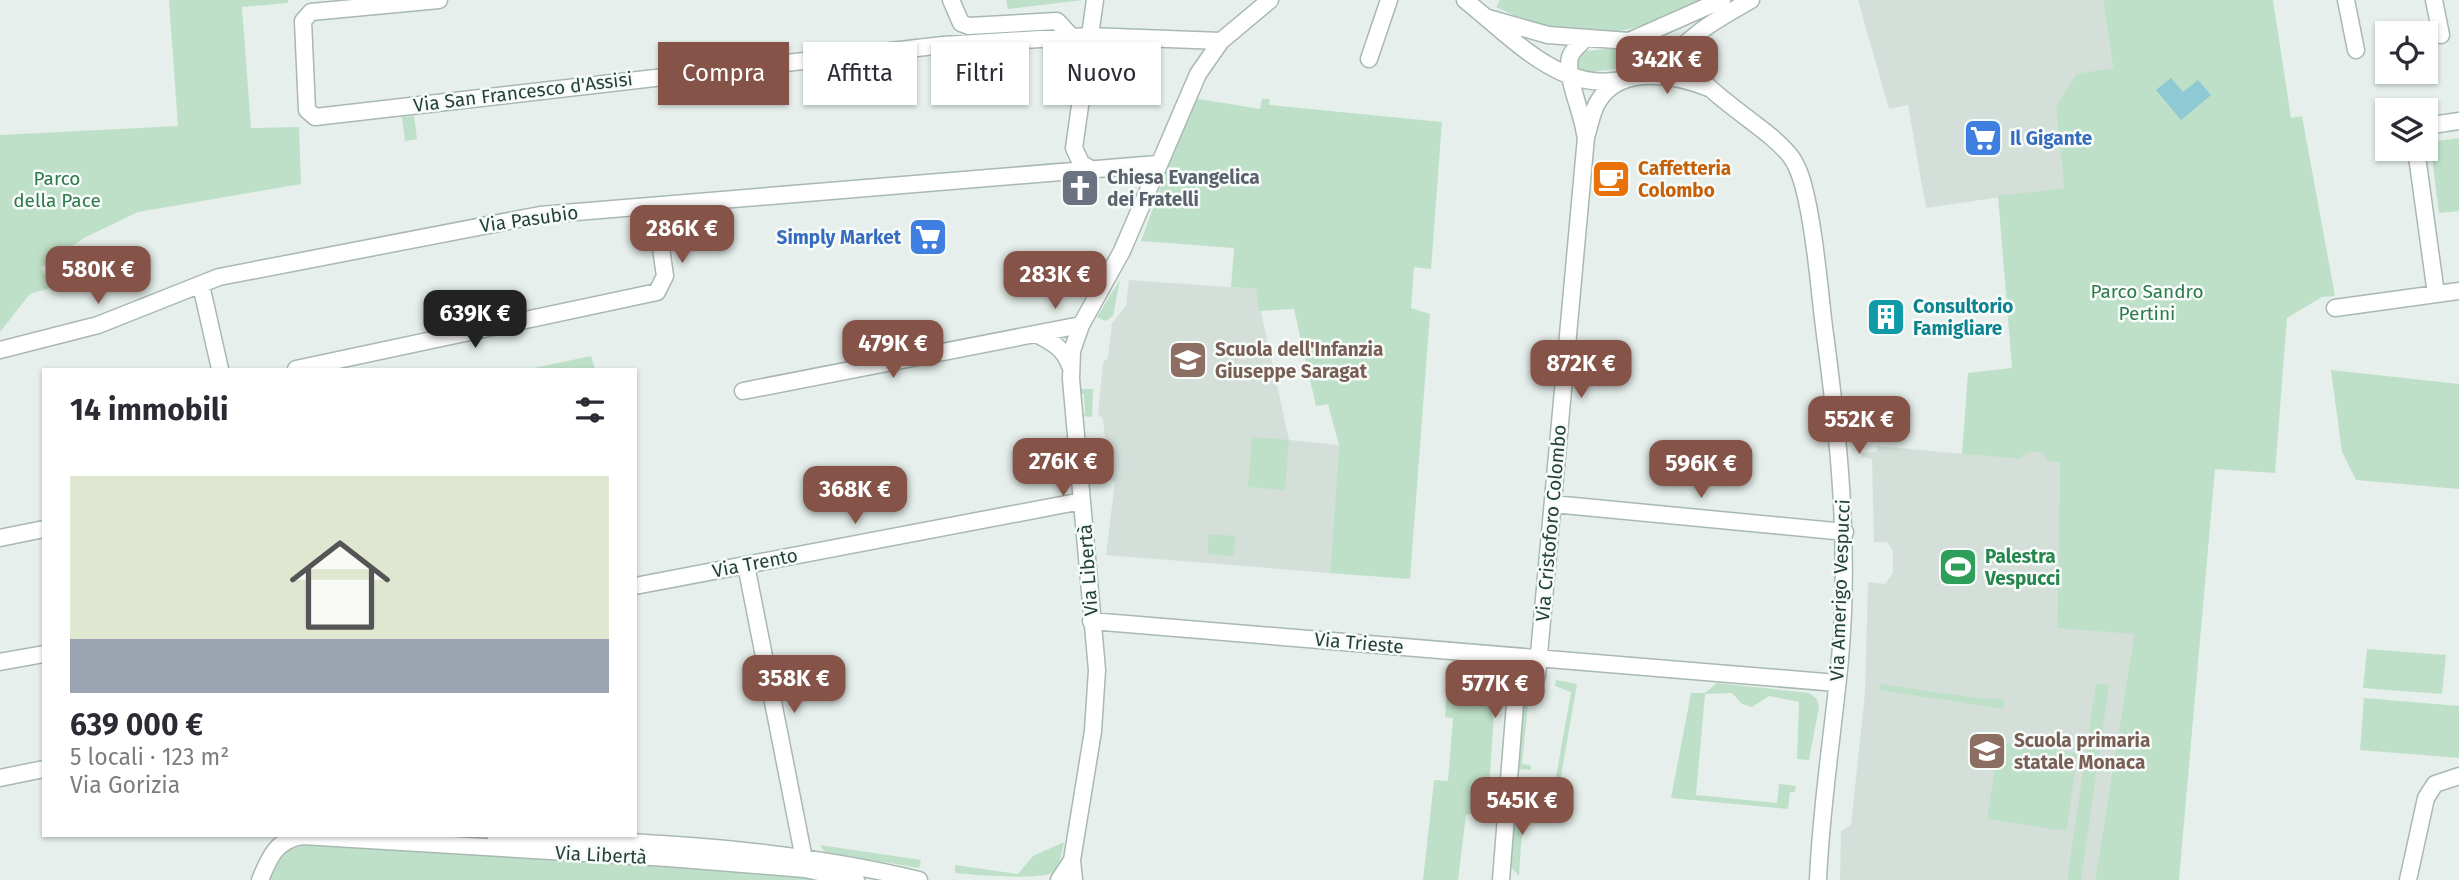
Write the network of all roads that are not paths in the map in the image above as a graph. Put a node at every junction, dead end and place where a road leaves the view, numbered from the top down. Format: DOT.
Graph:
graph roads {
  1 [pos="439,0"];
  2 [pos="951,0"];
  3 [pos="1095,0"];
  4 [pos="1270,0"];
  5 [pos="1389,0"];
  6 [pos="1465,0"];
  7 [pos="1722,0"];
  8 [pos="1751,0"];
  9 [pos="2346,0"];
  10 [pos="2434,0"];
  11 [pos="1488,18"];
  12 [pos="2441,35"];
  13 [pos="1081,36"];
  14 [pos="1642,37"];
  15 [pos="1584,39"];
  16 [pos="1221,41"];
  17 [pos="1678,50"];
  18 [pos="2356,50"];
  19 [pos="1369,59"];
  20 [pos="1568,77"];
  21 [pos="1628,77"];
  22 [pos="1712,89"];
  23 [pos="2459,121"];
  24 [pos="2438,124"];
  25 [pos="1586,137"];
  26 [pos="2418,161"];
  27 [pos="1157,164"];
  28 [pos="1092,170"];
  29 [pos="656,206"];
  30 [pos="201,285"];
  31 [pos="2459,290"];
  32 [pos="2437,294"];
  33 [pos="2335,308"];
  34 [pos="1081,325"];
  35 [pos="1036,334"];
  36 [pos="0,350"];
  37 [pos="1070,366"];
  38 [pos="220,368"];
  39 [pos="301,368"];
  40 [pos="743,391"];
  41 [pos="1082,501"];
  42 [pos="1553,504"];
  43 [pos="42,529"];
  44 [pos="1845,532"];
  45 [pos="0,538"];
  46 [pos="746,565"];
  47 [pos="637,586"];
  48 [pos="1091,621"];
  49 [pos="42,654"];
  50 [pos="1537,658"];
  51 [pos="0,662"];
  52 [pos="1837,683"];
  53 [pos="42,769"];
  54 [pos="2458,776"];
  55 [pos="0,778"];
  56 [pos="302,837"];
  57 [pos="351,837"];
  58 [pos="538,837"];
  59 [pos="1072,860"];
  60 [pos="804,863"];
  61 [pos="260,880"];
  62 [pos="856,880"];
  63 [pos="919,880"];
  64 [pos="1059,880"];
  65 [pos="1074,880"];
  66 [pos="1501,880"];
  67 [pos="1818,880"];
  68 [pos="2408,880"];
  1 -- 13 [label="street, Via San Francesco d'Assisi"];
  2 -- 13 [label="street, Via San Francesco d'Assisi"];
  3 -- 13 [label="street"];
  4 -- 16 [label="street, Via Libertà"];
  5 -- 19 [label="street"];
  6 -- 11 [label="street"];
  7 -- 14 [label="street"];
  8 -- 17 [label="street"];
  9 -- 18 [label="street"];
  10 -- 12 [label="street"];
  11 -- 15 [label="street"];
  11 -- 20 [label="street"];
  13 -- 16 [label="street, Via San Francesco d'Assisi"];
  13 -- 28 [label="street"];
  14 -- 15 [label="street"];
  14 -- 17 [label="street, Via Amerigo Vespucci"];
  15 -- 20 [label="street"];
  16 -- 27 [label="street, Via Libertà"];
  17 -- 21 [label="street"];
  17 -- 22 [label="street, Via Amerigo Vespucci"];
  20 -- 21 [label="street"];
  20 -- 25 [label="street"];
  21 -- 22 [label="street, Via Amerigo Vespucci"];
  21 -- 25 [label="street"];
  22 -- 44 [label="street, Via Amerigo Vespucci"];
  23 -- 24 [label="street"];
  25 -- 42 [label="street, Via Cristoforo Colombo"];
  26 -- 32 [label="street"];
  27 -- 28 [label="street, Via Pasubio"];
  27 -- 34 [label="street, Via Libertà"];
  28 -- 29 [label="street, Via Pasubio"];
  29 -- 30 [label="street, Via Pasubio"];
  29 -- 39 [label="street"];
  30 -- 36 [label="street, Via Pasubio"];
  30 -- 38 [label="street"];
  31 -- 32 [label="street"];
  32 -- 33 [label="street"];
  34 -- 35 [label="street"];
  34 -- 37 [label="street, Via Libertà"];
  35 -- 37 [label="street"];
  35 -- 40 [label="street"];
  37 -- 41 [label="street, Via Libertà"];
  41 -- 46 [label="street, Via Trento"];
  41 -- 48 [label="street, Via Libertà"];
  42 -- 44 [label="street"];
  42 -- 50 [label="street, Via Cristoforo Colombo"];
  43 -- 45 [label="street"];
  44 -- 52 [label="street, Via Amerigo Vespucci"];
  46 -- 47 [label="street, Via Trento"];
  46 -- 60 [label="street"];
  48 -- 50 [label="street, Via Trieste"];
  48 -- 59 [label="street, Via Libertà"];
  49 -- 51 [label="street"];
  50 -- 52 [label="street, Via Trieste"];
  50 -- 66 [label="street, Via Cristoforo Colombo"];
  52 -- 67 [label="street, Via Amerigo Vespucci"];
  53 -- 55 [label="street"];
  54 -- 68 [label="street"];
  56 -- 61 [label="street, Via Libertà"];
  57 -- 60 [label="street, Via Libertà"];
  58 -- 60 [label="street, Via Libertà"];
  59 -- 64 [label="street"];
  59 -- 65 [label="street"];
  60 -- 62 [label="street, Via Libertà"];
  60 -- 63 [label="street, Via Libertà"];
}
